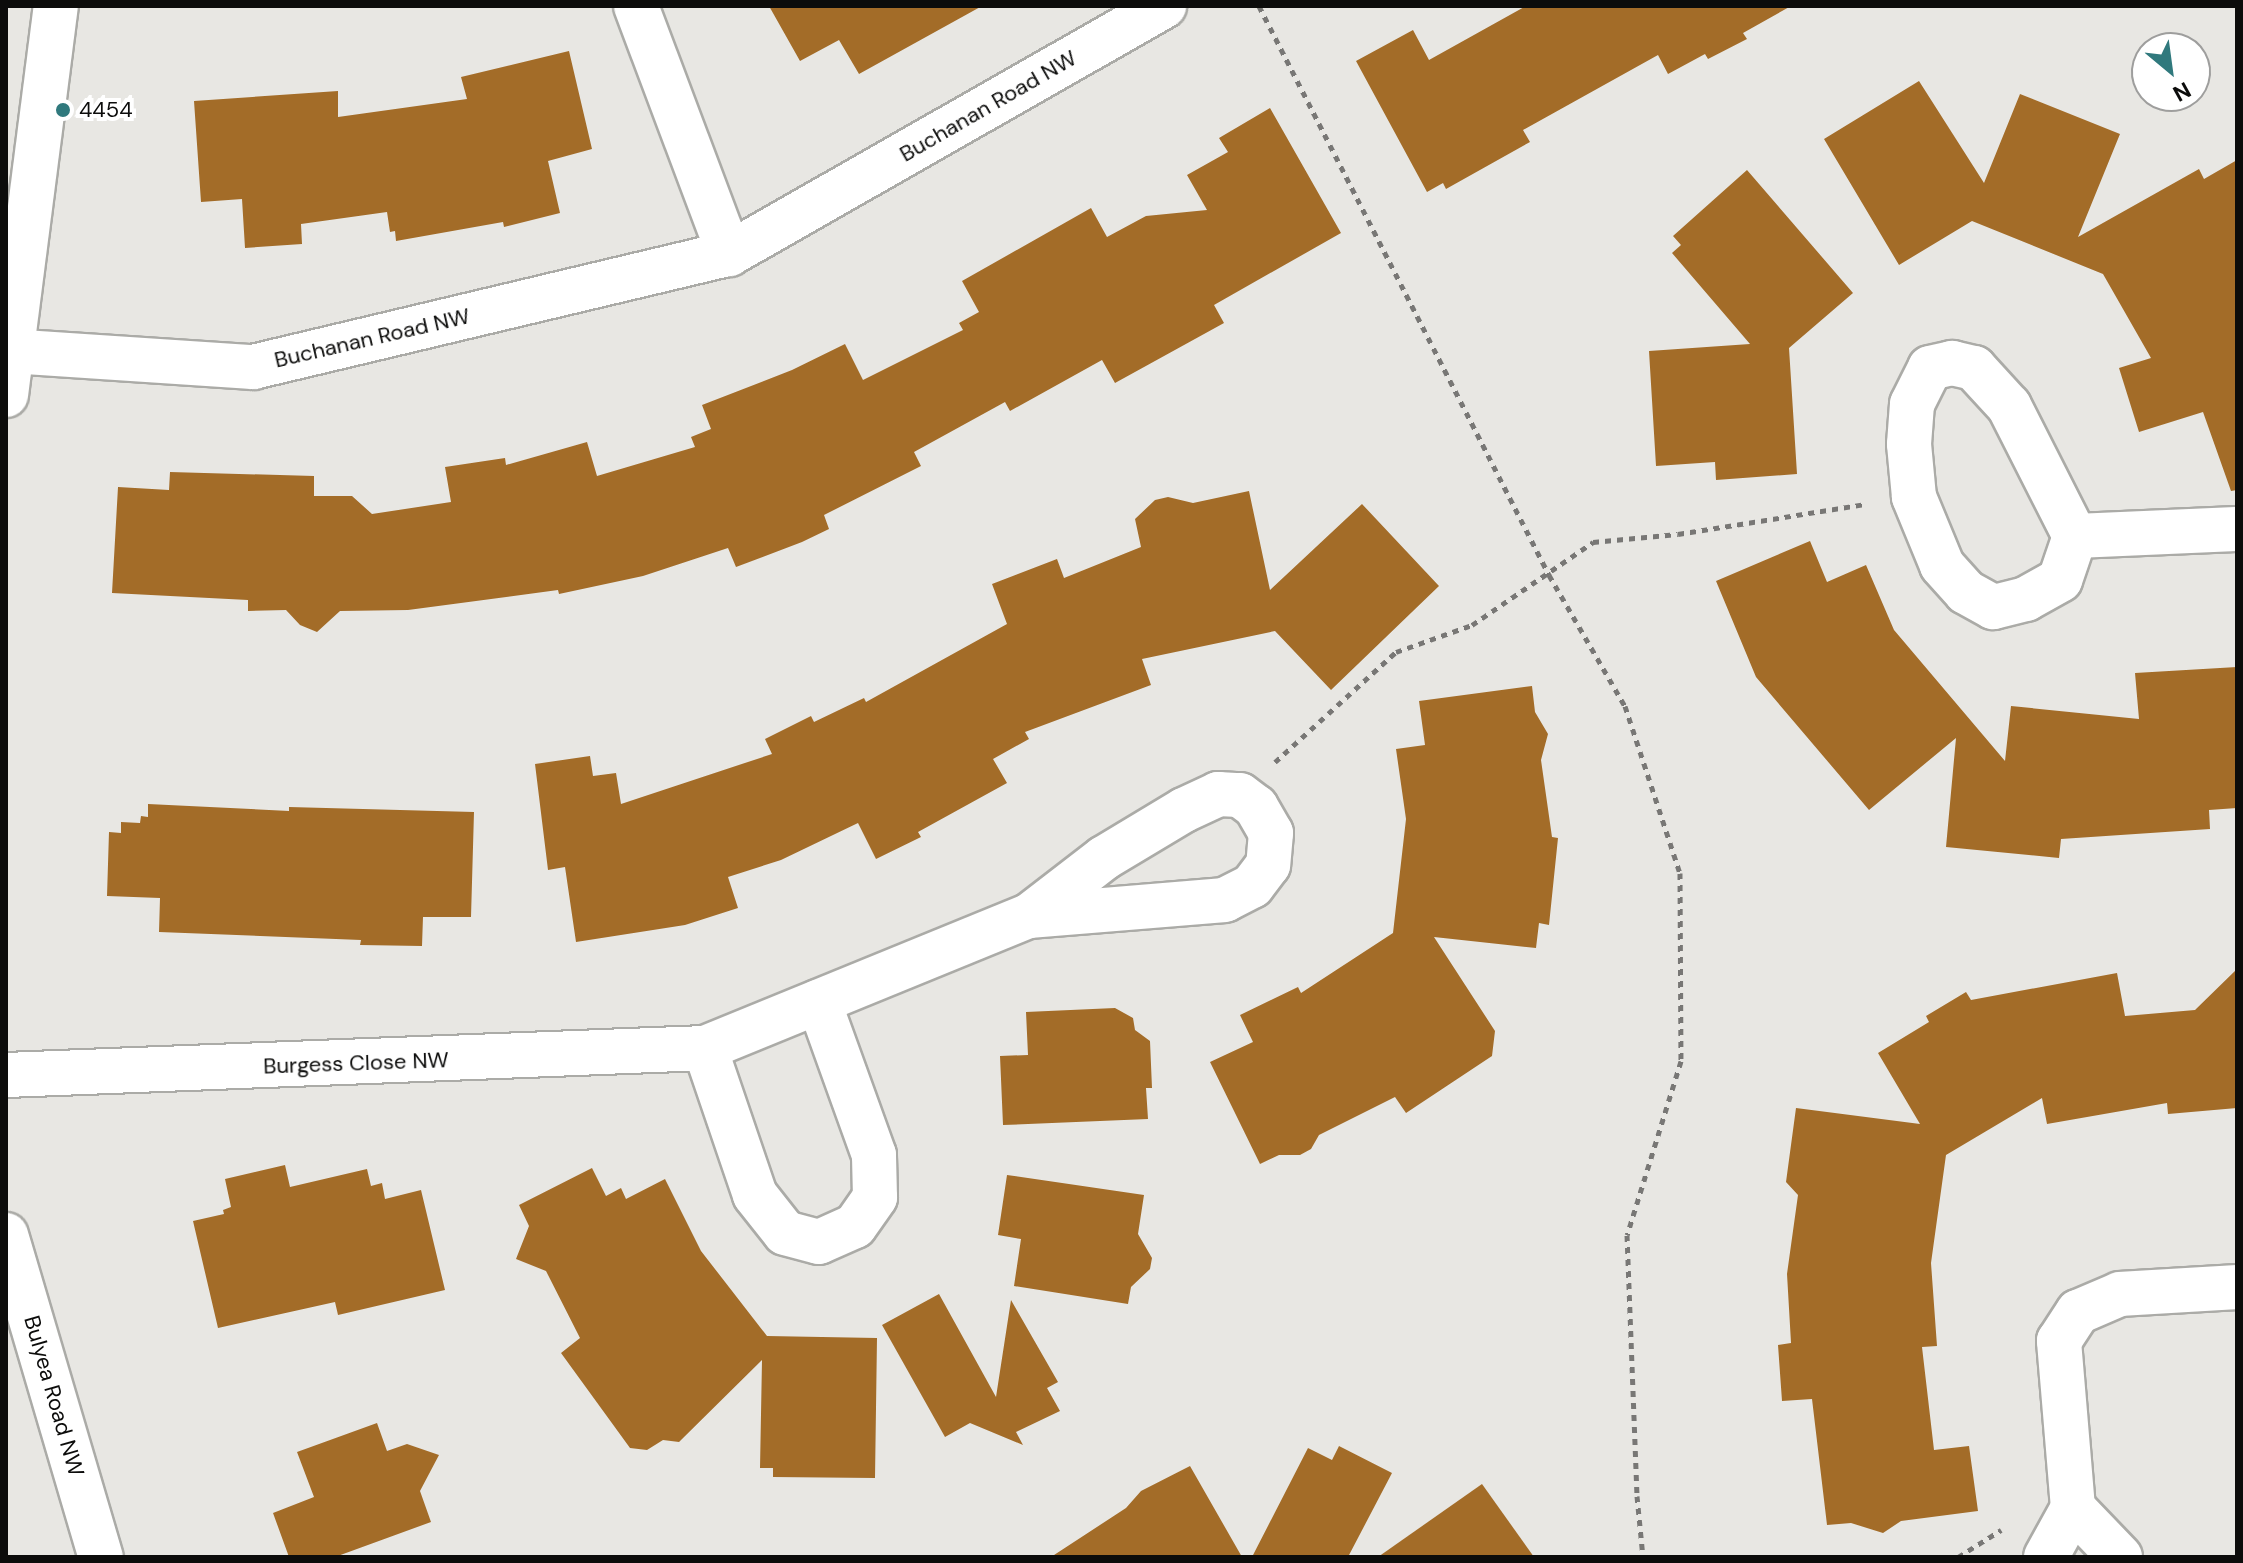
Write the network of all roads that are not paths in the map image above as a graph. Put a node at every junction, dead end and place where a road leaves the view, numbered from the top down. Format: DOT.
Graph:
graph roads {
  1 [pos="56,6"];
  2 [pos="636,6"];
  3 [pos="1164,6"];
  4 [pos="729,254"];
  5 [pos="8,351"];
  6 [pos="6,395"];
  7 [pos="2237,529"];
  8 [pos="2075,536"];
  9 [pos="1029,916"];
  10 [pos="819,1002"];
  11 [pos="705,1048"];
  12 [pos="6,1075"];
  13 [pos="6,1235"];
  14 [pos="2237,1287"];
  15 [pos="2073,1508"];
  16 [pos="101,1557"];
  17 [pos="2046,1557"];
  18 [pos="2120,1557"];
  1 -- 5 [label="street"];
  2 -- 4 [label="street"];
  3 -- 4 [label="street, Buchanan Road NW"];
  4 -- 5 [label="street, Buchanan Road NW"];
  5 -- 6 [label="street"];
  7 -- 8 [label="street"];
  8 -- 8 [label="street"];
  9 -- 9 [label="street, Burgess Close NW"];
  9 -- 10 [label="street, Burgess Close NW"];
  10 -- 11 [label="street, Burgess Close NW"];
  10 -- 11 [label="street"];
  11 -- 12 [label="street, Burgess Close NW"];
  13 -- 16 [label="street, Bulyea Road NW"];
  14 -- 15 [label="street"];
  15 -- 17 [label="street"];
  15 -- 18 [label="street"];
}
